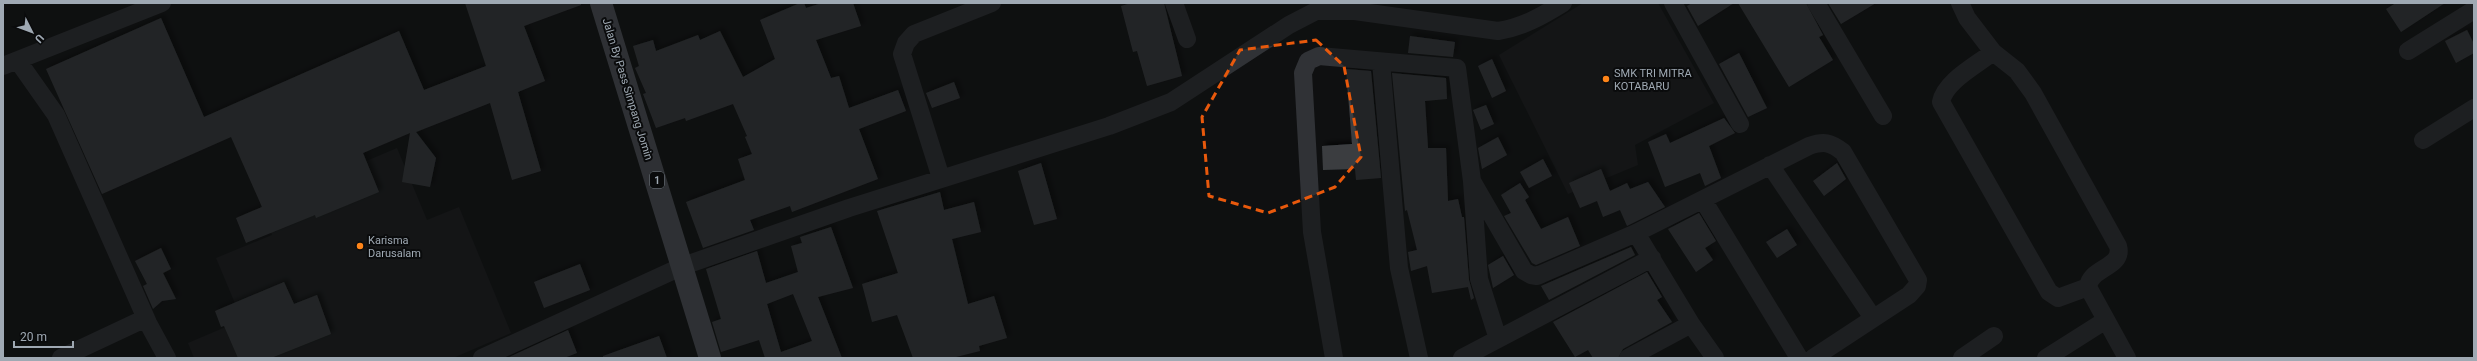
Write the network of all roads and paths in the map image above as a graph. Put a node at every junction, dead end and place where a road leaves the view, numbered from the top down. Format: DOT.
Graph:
graph roads {
  1 [pos="162,3"];
  2 [pos="601,3"];
  3 [pos="992,3"];
  4 [pos="1174,3"];
  5 [pos="1563,3"];
  6 [pos="1673,3"];
  7 [pos="1816,3"];
  8 [pos="1960,3"];
  9 [pos="2474,10"];
  10 [pos="1187,39"];
  11 [pos="2408,51"];
  12 [pos="1993,52"];
  13 [pos="1381,62"];
  14 [pos="10,64"];
  15 [pos="2474,108"];
  16 [pos="1883,116"];
  17 [pos="1740,124"];
  18 [pos="2422,140"];
  19 [pos="1770,166"];
  20 [pos="940,178"];
  21 [pos="1472,181"];
  22 [pos="1703,200"];
  23 [pos="1636,233"];
  24 [pos="1652,258"];
  25 [pos="683,266"];
  26 [pos="2088,287"];
  27 [pos="146,318"];
  28 [pos="1873,318"];
  29 [pos="2106,320"];
  30 [pos="1691,324"];
  31 [pos="1994,336"];
  32 [pos="1498,339"];
  33 [pos="61,358"];
  34 [pos="167,358"];
  35 [pos="482,358"];
  36 [pos="710,358"];
  37 [pos="1334,358"];
  38 [pos="1419,358"];
  39 [pos="1462,358"];
  40 [pos="1628,358"];
  41 [pos="1716,358"];
  42 [pos="1799,358"];
  43 [pos="1813,358"];
  44 [pos="1962,358"];
  45 [pos="2046,358"];
  46 [pos="2127,358"];
  1 -- 14 [label="street"];
  2 -- 25 [label="highway, Jalan By Pass Simpang Jomin / 1"];
  3 -- 20 [label="street"];
  4 -- 10 [label="street"];
  5 -- 20 [label="street"];
  6 -- 17 [label="street"];
  7 -- 16 [label="street"];
  8 -- 12 [label="street"];
  9 -- 11 [label="street"];
  12 -- 26 [label="street"];
  12 -- 26 [label="street"];
  13 -- 21 [label="street"];
  13 -- 37 [label="street"];
  13 -- 38 [label="street"];
  14 -- 27 [label="street"];
  15 -- 18 [label="street"];
  19 -- 22 [label="street"];
  19 -- 28 [label="street"];
  19 -- 28 [label="street"];
  20 -- 25 [label="street"];
  21 -- 23 [label="street"];
  21 -- 32 [label="street"];
  22 -- 23 [label="street"];
  22 -- 42 [label="street"];
  23 -- 24 [label="street"];
  24 -- 30 [label="street"];
  24 -- 32 [label="street"];
  25 -- 35 [label="street"];
  25 -- 36 [label="highway, Jalan By Pass Simpang Jomin / 1"];
  26 -- 29 [label="street"];
  27 -- 33 [label="street"];
  27 -- 34 [label="street"];
  28 -- 43 [label="street"];
  29 -- 45 [label="street"];
  29 -- 46 [label="street"];
  30 -- 40 [label="street"];
  30 -- 41 [label="street"];
  31 -- 44 [label="street"];
  32 -- 39 [label="street"];
}
